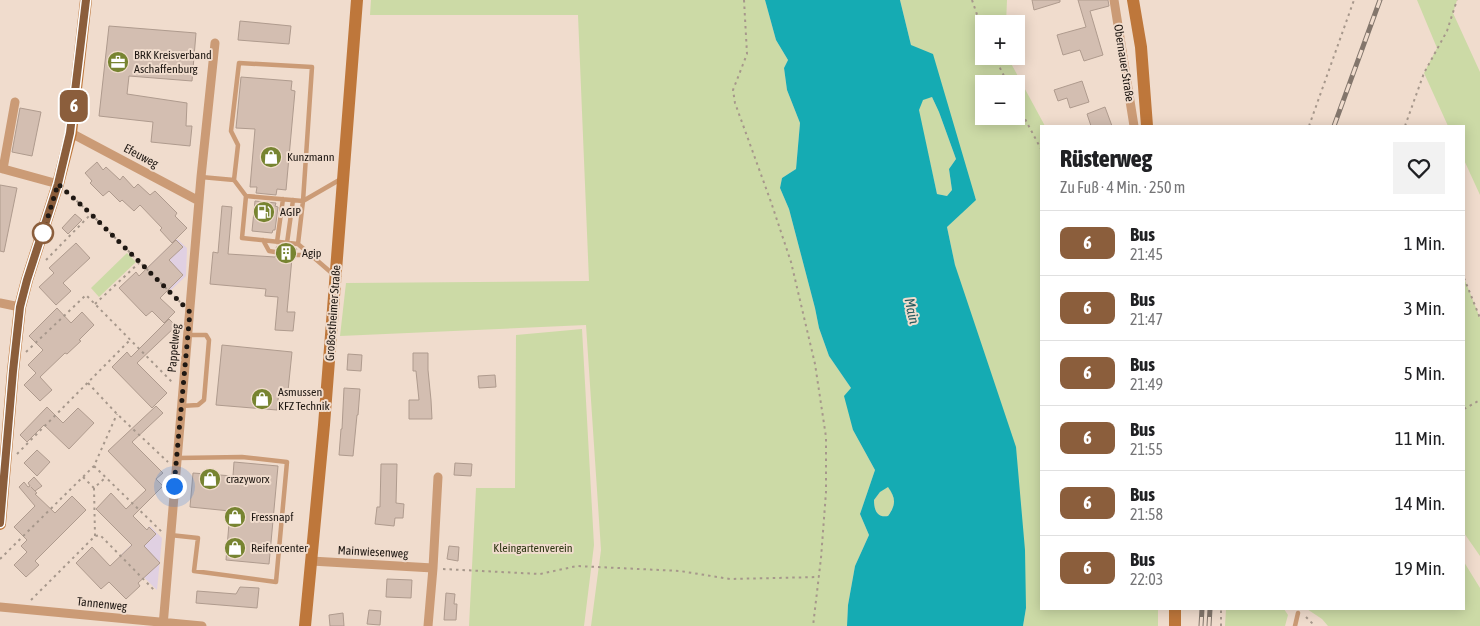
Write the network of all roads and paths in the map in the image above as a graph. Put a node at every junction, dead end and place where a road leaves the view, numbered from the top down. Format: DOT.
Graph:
graph roads {
  1 [pos="86,0"];
  2 [pos="357,0"];
  3 [pos="744,0"];
  4 [pos="972,0"];
  5 [pos="1114,0"];
  6 [pos="1133,0"];
  7 [pos="1354,0"];
  8 [pos="1457,0"];
  9 [pos="977,15"];
  10 [pos="215,43"];
  11 [pos="15,102"];
  12 [pos="1025,119"];
  13 [pos="1134,125"];
  14 [pos="1147,125"];
  15 [pos="1309,125"];
  16 [pos="1405,125"];
  17 [pos="70,133"];
  18 [pos="1040,147"];
  19 [pos="1,168"];
  20 [pos="201,177"];
  21 [pos="344,178"];
  22 [pos="234,180"];
  23 [pos="58,184"];
  24 [pos="246,196"];
  25 [pos="283,199"];
  26 [pos="294,200"];
  27 [pos="303,201"];
  28 [pos="199,202"];
  29 [pos="91,214"];
  30 [pos="263,240"];
  31 [pos="277,242"];
  32 [pos="287,243"];
  33 [pos="298,244"];
  34 [pos="275,252"];
  35 [pos="297,255"];
  36 [pos="310,255"];
  37 [pos="46,260"];
  38 [pos="139,262"];
  39 [pos="335,277"];
  40 [pos="1465,280"];
  41 [pos="0,303"];
  42 [pos="95,304"];
  43 [pos="20,307"];
  44 [pos="190,312"];
  45 [pos="1480,318"];
  46 [pos="188,334"];
  47 [pos="130,340"];
  48 [pos="16,346"];
  49 [pos="88,382"];
  50 [pos="182,393"];
  51 [pos="1480,400"];
  52 [pos="181,406"];
  53 [pos="1465,408"];
  54 [pos="117,414"];
  55 [pos="15,456"];
  56 [pos="177,458"];
  57 [pos="94,466"];
  58 [pos="176,470"];
  59 [pos="2,473"];
  60 [pos="83,477"];
  61 [pos="106,477"];
  62 [pos="438,477"];
  63 [pos="94,488"];
  64 [pos="0,524"];
  65 [pos="95,536"];
  66 [pos="170,538"];
  67 [pos="0,559"];
  68 [pos="311,561"];
  69 [pos="433,568"];
  70 [pos="818,577"];
  71 [pos="164,601"];
  72 [pos="0,607"];
  73 [pos="23,609"];
  74 [pos="1175,610"];
  75 [pos="1221,610"];
  76 [pos="1298,612"];
  77 [pos="163,624"];
  78 [pos="202,626"];
  79 [pos="305,626"];
  80 [pos="428,626"];
  81 [pos="813,626"];
  82 [pos="1175,626"];
  83 [pos="1221,626"];
  84 [pos="1295,626"];
  1 -- 17 [label="main road"];
  2 -- 21 [label="main road, Großostheimer Straße"];
  3 -- 70 [label="path"];
  4 -- 9 [label="path"];
  5 -- 13 [label="street, Obernauer Straße"];
  6 -- 14 [label="main road, Obernauer Straße"];
  7 -- 15 [label="path"];
  8 -- 16 [label="path"];
  10 -- 20 [label="street, Pappelweg"];
  11 -- 19 [label="street"];
  12 -- 18 [label="path"];
  17 -- 23 [label="main road"];
  17 -- 28 [label="street, Efeuweg"];
  19 -- 23 [label="street"];
  20 -- 22 [label="lane"];
  20 -- 28 [label="street, Pappelweg"];
  21 -- 27 [label="lane"];
  21 -- 39 [label="main road, Großostheimer Straße"];
  22 -- 24 [label="lane"];
  22 -- 27 [label="lane"];
  23 -- 29 [label="path"];
  23 -- 43 [label="main road"];
  24 -- 25 [label="lane"];
  24 -- 30 [label="lane"];
  25 -- 26 [label="lane"];
  25 -- 31 [label="lane"];
  26 -- 27 [label="lane"];
  26 -- 32 [label="lane"];
  27 -- 33 [label="lane"];
  28 -- 44 [label="street, Pappelweg"];
  29 -- 37 [label="path"];
  29 -- 38 [label="path"];
  30 -- 31 [label="lane"];
  30 -- 34 [label="lane"];
  31 -- 32 [label="lane"];
  32 -- 33 [label="lane"];
  33 -- 36 [label="lane"];
  35 -- 36 [label="lane"];
  36 -- 39 [label="lane"];
  38 -- 42 [label="path"];
  38 -- 44 [label="path"];
  39 -- 68 [label="main road, Großostheimer Straße"];
  40 -- 45 [label="path"];
  41 -- 43 [label="street"];
  42 -- 47 [label="path"];
  42 -- 48 [label="path"];
  43 -- 48 [label="main road"];
  44 -- 46 [label="street, Pappelweg"];
  46 -- 50 [label="street, Pappelweg"];
  46 -- 52 [label="lane"];
  47 -- 49 [label="path"];
  47 -- 50 [label="path"];
  48 -- 59 [label="main road"];
  49 -- 54 [label="path"];
  49 -- 55 [label="path"];
  50 -- 52 [label="street, Pappelweg"];
  51 -- 53 [label="path"];
  52 -- 56 [label="street, Pappelweg"];
  54 -- 57 [label="path"];
  54 -- 58 [label="path"];
  56 -- 58 [label="street, Pappelweg"];
  56 -- 66 [label="lane"];
  57 -- 60 [label="path"];
  57 -- 61 [label="path"];
  58 -- 66 [label="street, Pappelweg"];
  59 -- 64 [label="main road"];
  60 -- 63 [label="path"];
  60 -- 67 [label="path"];
  61 -- 63 [label="path"];
  61 -- 66 [label="path"];
  62 -- 69 [label="street"];
  63 -- 65 [label="path"];
  65 -- 71 [label="path"];
  65 -- 73 [label="path"];
  66 -- 71 [label="street, Pappelweg"];
  68 -- 69 [label="street, Mainwiesenweg"];
  68 -- 79 [label="main road, Großostheimer Straße"];
  69 -- 70 [label="path"];
  69 -- 80 [label="street"];
  70 -- 81 [label="path"];
  71 -- 77 [label="street, Pappelweg"];
  72 -- 73 [label="street, Tannenweg"];
  73 -- 77 [label="street, Tannenweg"];
  74 -- 82 [label="main road"];
  75 -- 83 [label="path"];
  76 -- 84 [label="lane"];
  77 -- 78 [label="street, Tannenweg"];
}
